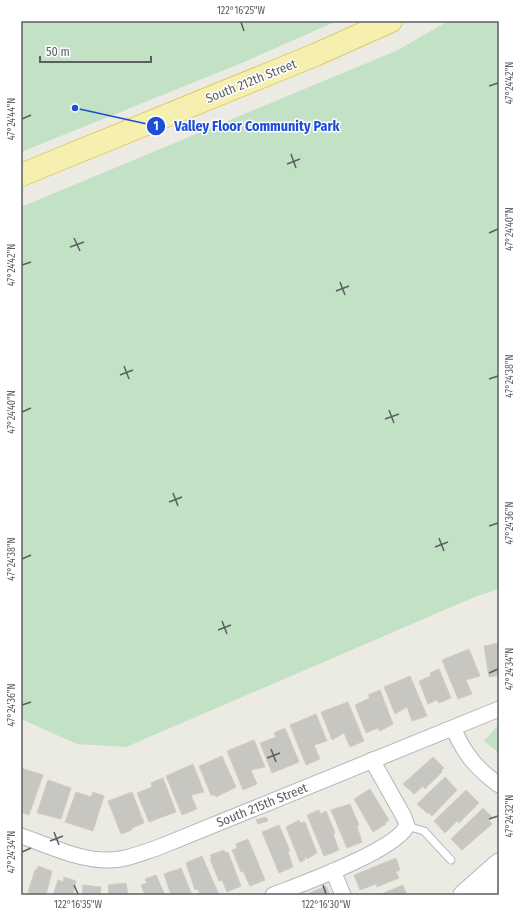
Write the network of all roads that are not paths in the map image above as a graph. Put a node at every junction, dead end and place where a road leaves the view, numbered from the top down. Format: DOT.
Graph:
graph roads {
  1 [pos="391,21"];
  2 [pos="21,175"];
  3 [pos="499,709"];
  4 [pos="453,728"];
  5 [pos="372,760"];
  6 [pos="499,785"];
  7 [pos="405,829"];
  8 [pos="21,836"];
  9 [pos="451,860"];
  10 [pos="499,864"];
  11 [pos="333,871"];
  12 [pos="499,884"];
  13 [pos="273,895"];
  14 [pos="343,895"];
  15 [pos="464,895"];
  16 [pos="488,895"];
  1 -- 2 [label="main road, South 212th Street"];
  3 -- 4 [label="street, South 215th Street"];
  4 -- 5 [label="street, South 215th Street"];
  4 -- 6 [label="street"];
  5 -- 7 [label="street"];
  5 -- 8 [label="street, South 215th Street"];
  7 -- 9 [label="lane"];
  7 -- 11 [label="street"];
  10 -- 15 [label="street"];
  11 -- 13 [label="street"];
  11 -- 14 [label="street"];
  12 -- 16 [label="street"];
}
